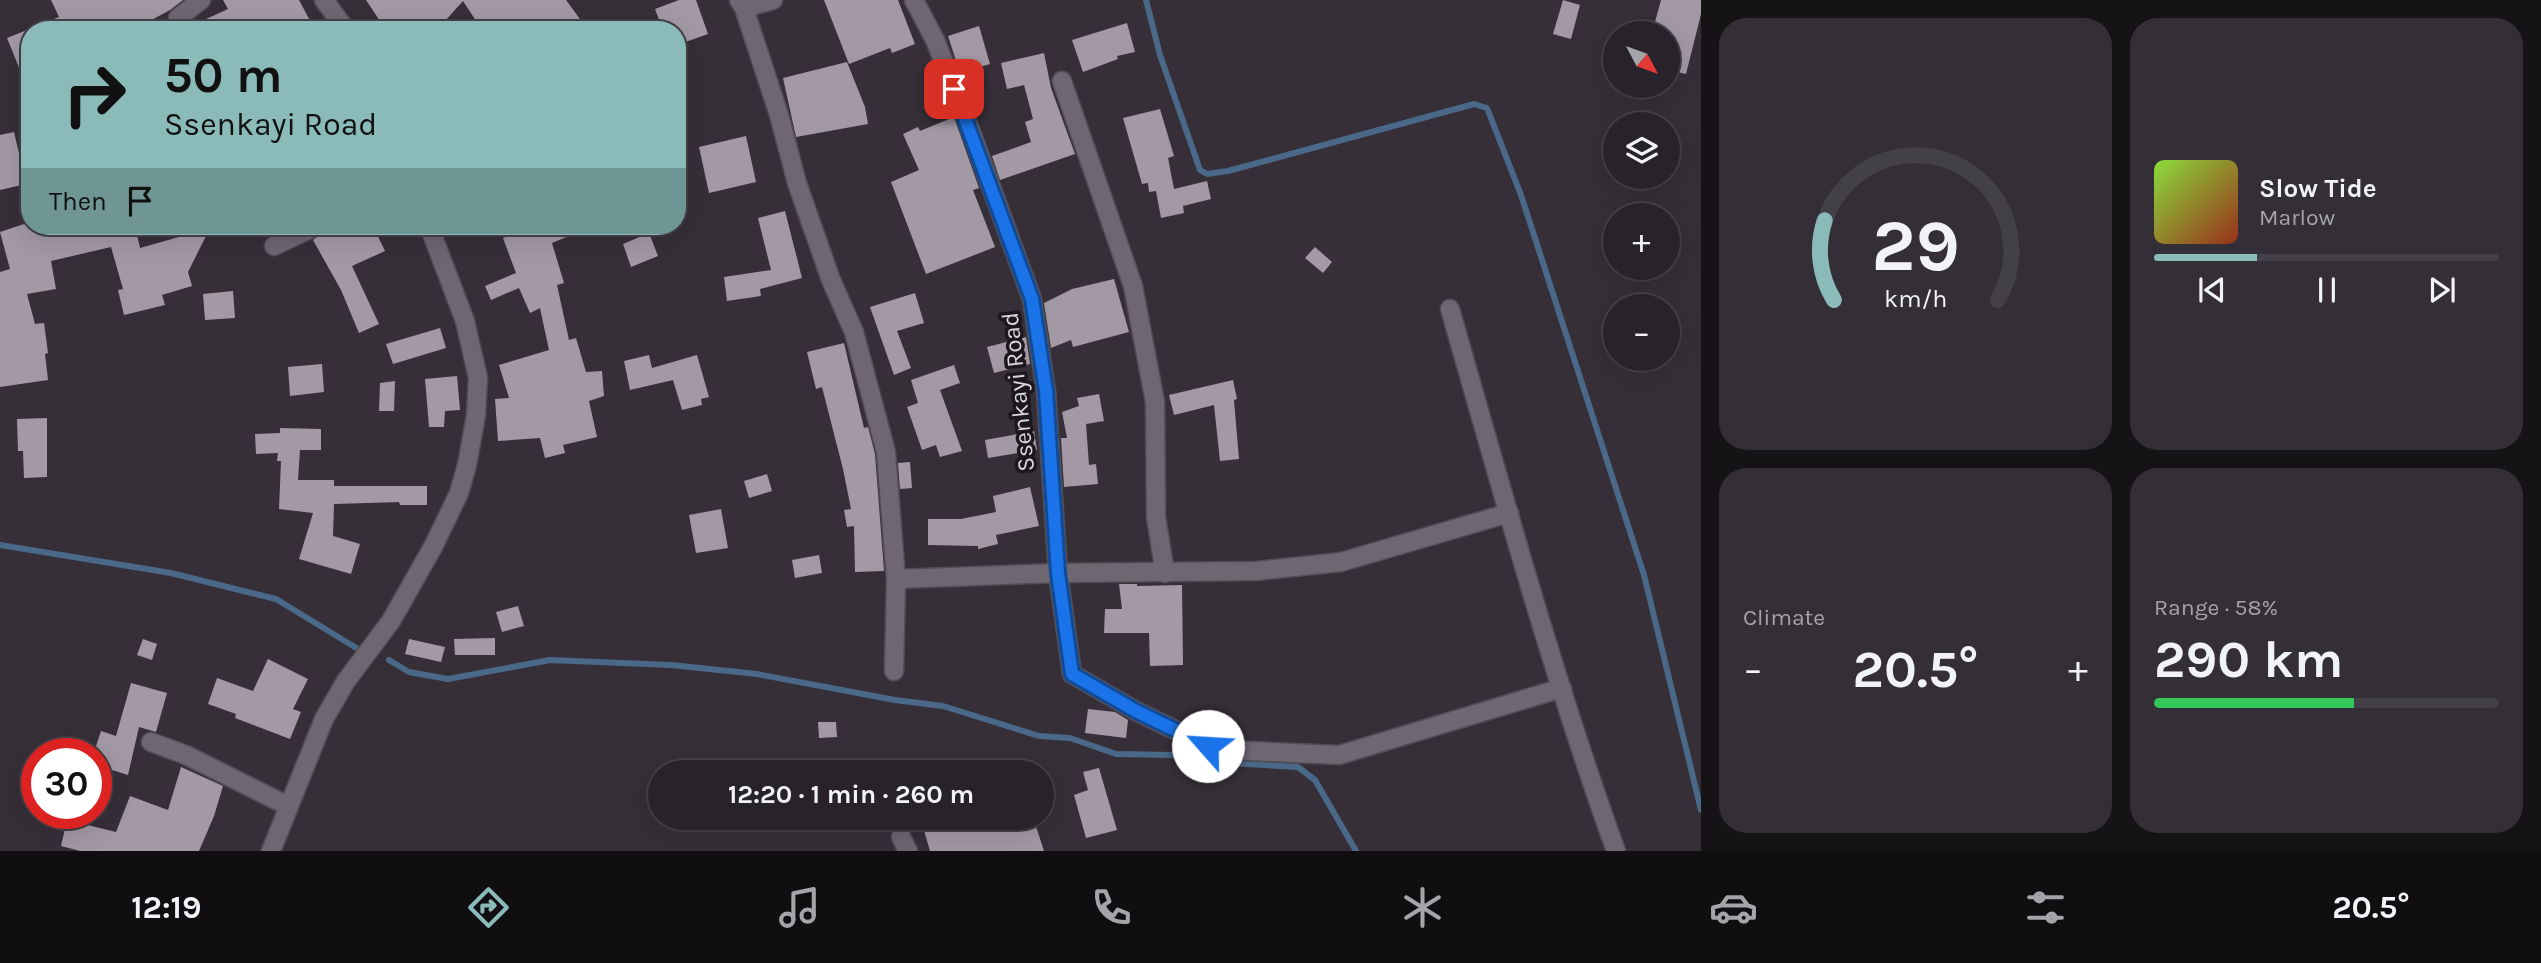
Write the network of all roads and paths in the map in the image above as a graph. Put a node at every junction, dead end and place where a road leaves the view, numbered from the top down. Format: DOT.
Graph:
graph roads {
  1 [pos="201,0"];
  2 [pos="324,0"];
  3 [pos="773,0"];
  4 [pos="914,0"];
  5 [pos="742,4"];
  6 [pos="178,18"];
  7 [pos="339,21"];
  8 [pos="1062,81"];
  9 [pos="297,235"];
  10 [pos="432,235"];
  11 [pos="274,246"];
  12 [pos="1450,309"];
  13 [pos="1509,513"];
  14 [pos="1058,573"];
  15 [pos="1165,573"];
  16 [pos="896,579"];
  17 [pos="894,671"];
  18 [pos="1562,688"];
  19 [pos="151,742"];
  20 [pos="288,806"];
  21 [pos="271,851"];
  22 [pos="1616,851"];
  1 -- 6 [label="street"];
  2 -- 7 [label="street"];
  3 -- 5 [label="street"];
  4 -- 14 [label="street, Ssenkayi Road"];
  5 -- 16 [label="street"];
  8 -- 15 [label="street"];
  9 -- 11 [label="street"];
  10 -- 20 [label="street"];
  12 -- 13 [label="street"];
  13 -- 15 [label="street"];
  13 -- 18 [label="street"];
  14 -- 15 [label="street"];
  14 -- 16 [label="street"];
  14 -- 18 [label="street, Ssenkayi Road"];
  16 -- 17 [label="street"];
  18 -- 22 [label="street"];
  19 -- 20 [label="street"];
  20 -- 21 [label="street"];
}
